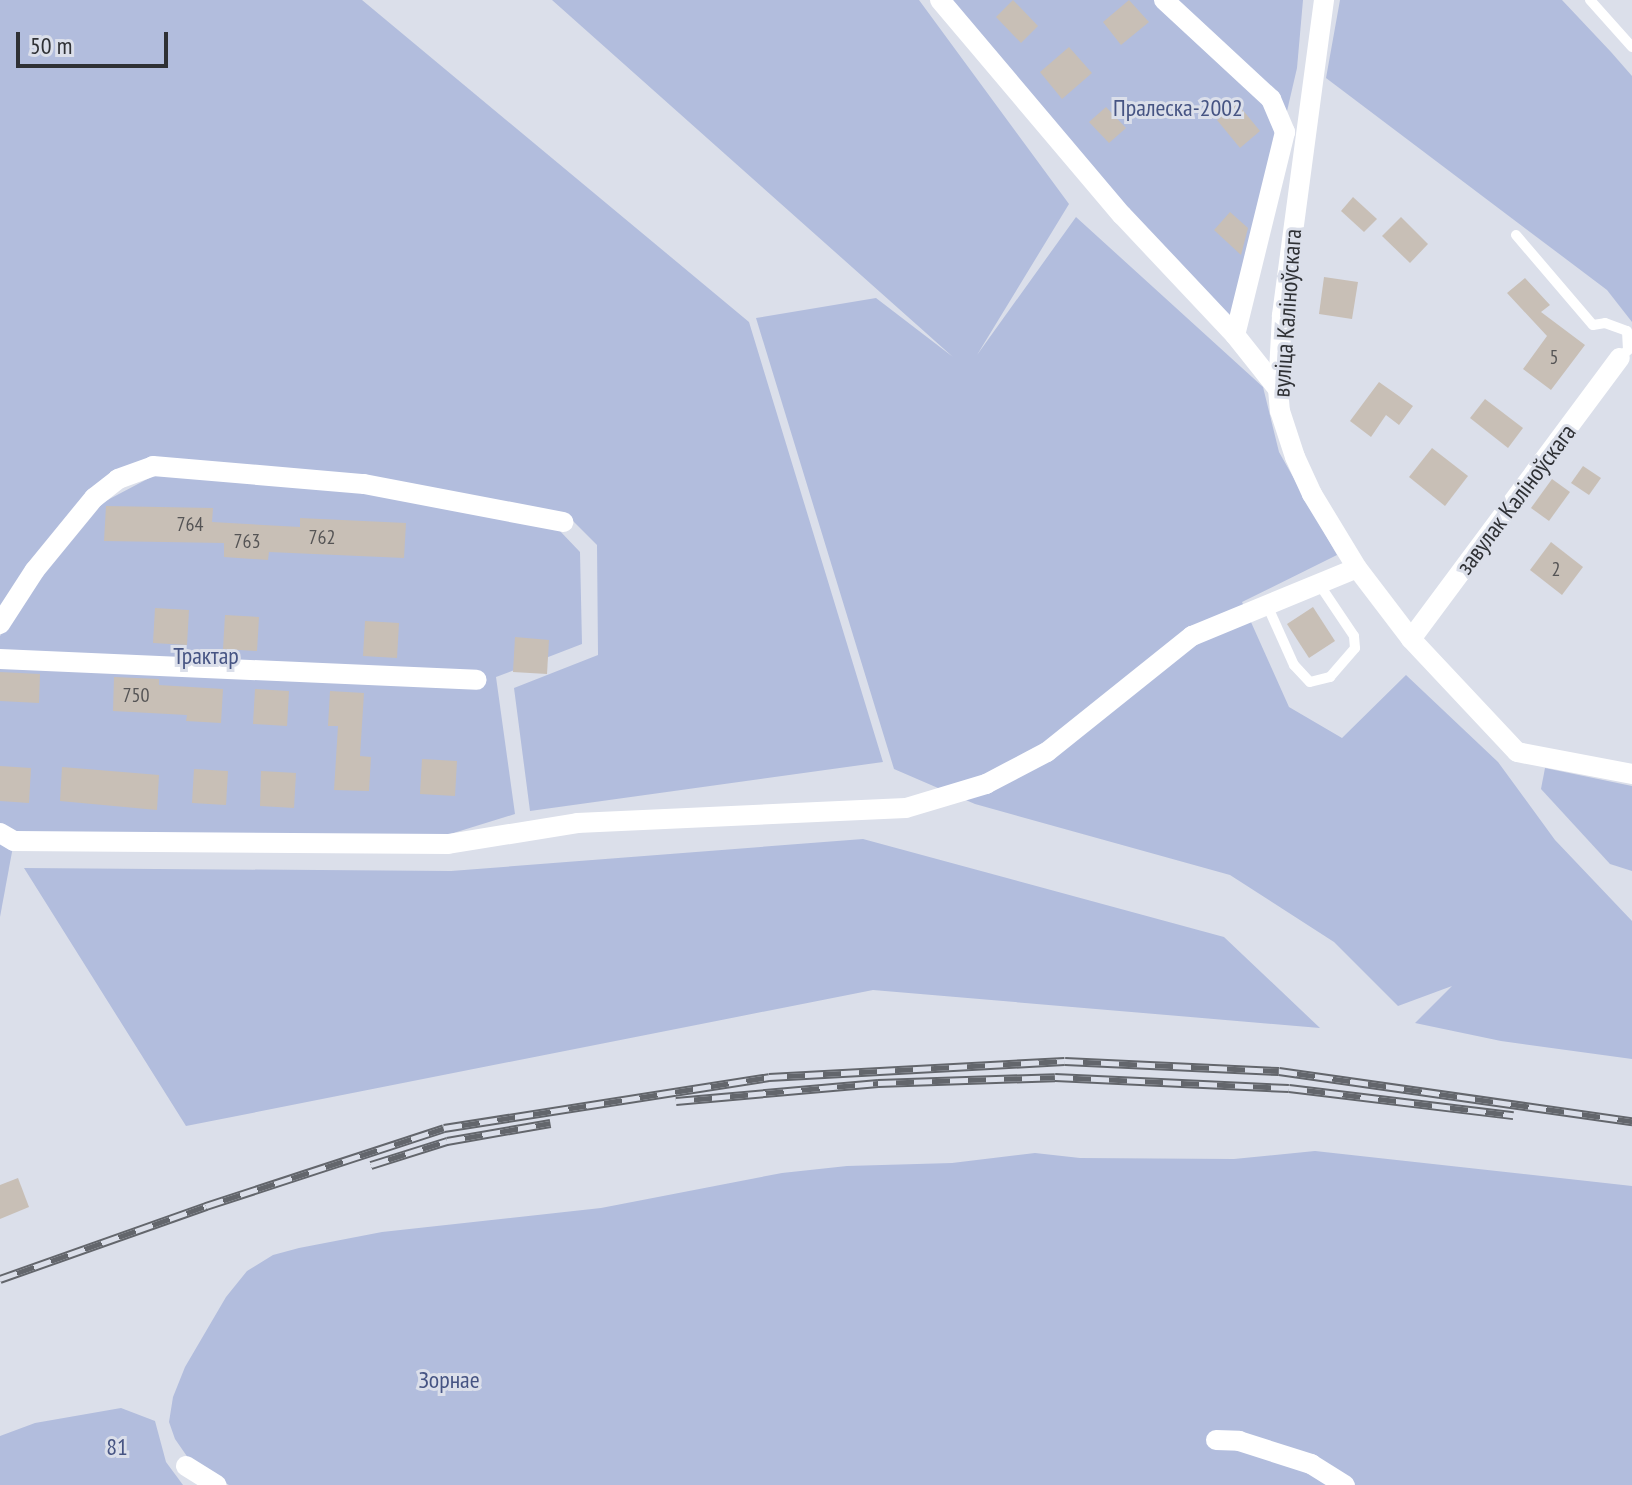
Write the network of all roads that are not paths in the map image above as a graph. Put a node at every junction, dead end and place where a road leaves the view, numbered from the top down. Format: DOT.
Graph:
graph roads {
  1 [pos="940,0"];
  2 [pos="1164,0"];
  3 [pos="1324,0"];
  4 [pos="1590,0"];
  5 [pos="1632,47"];
  6 [pos="1516,235"];
  7 [pos="1235,335"];
  8 [pos="1620,358"];
  9 [pos="1278,389"];
  10 [pos="563,522"];
  11 [pos="1357,568"];
  12 [pos="1319,584"];
  13 [pos="1267,605"];
  14 [pos="0,624"];
  15 [pos="1411,639"];
  16 [pos="0,659"];
  17 [pos="477,680"];
  18 [pos="1632,774"];
  19 [pos="0,833"];
  20 [pos="1216,1440"];
  21 [pos="186,1466"];
  22 [pos="216,1485"];
  23 [pos="1345,1485"];
  1 -- 7 [label="street"];
  2 -- 7 [label="street"];
  3 -- 9 [label="street, вуліца Каліноўскага"];
  4 -- 5 [label="lane"];
  6 -- 8 [label="lane"];
  7 -- 9 [label="street"];
  8 -- 15 [label="street, завулак Каліноўскага"];
  9 -- 11 [label="street, вуліца Каліноўскага"];
  10 -- 14 [label="street"];
  11 -- 12 [label="street"];
  11 -- 15 [label="street, вуліца Каліноўскага"];
  12 -- 13 [label="street"];
  12 -- 13 [label="lane"];
  13 -- 19 [label="street"];
  15 -- 18 [label="street, вуліца Каліноўскага"];
  16 -- 17 [label="street"];
  20 -- 23 [label="street"];
  21 -- 22 [label="street"];
}
